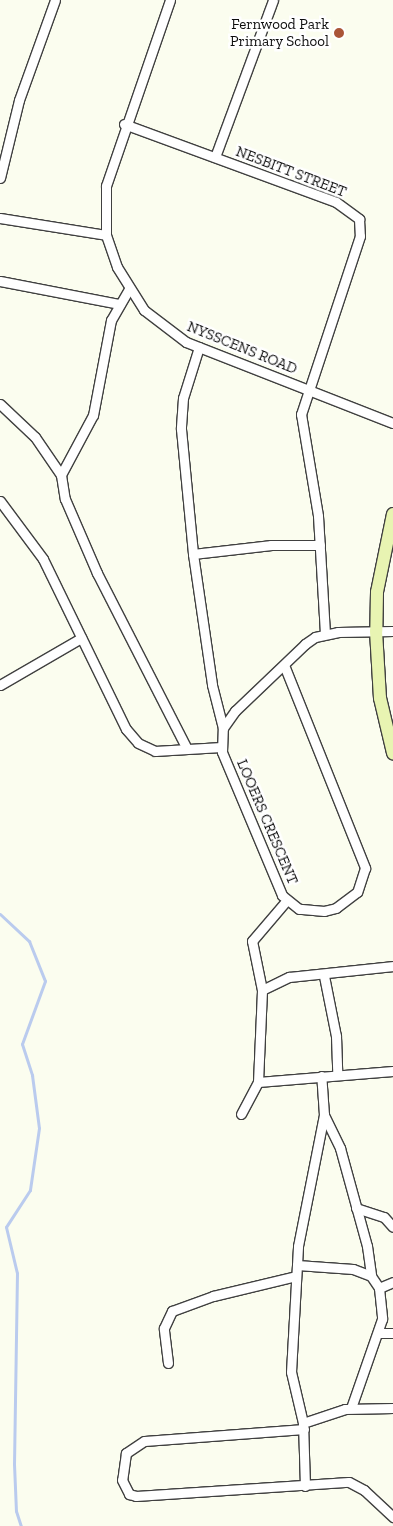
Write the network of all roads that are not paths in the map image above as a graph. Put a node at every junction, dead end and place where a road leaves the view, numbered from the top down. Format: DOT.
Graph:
graph roads {
  1 [pos="55,0"];
  2 [pos="170,0"];
  3 [pos="273,0"];
  4 [pos="124,124"];
  5 [pos="214,157"];
  6 [pos="0,178"];
  7 [pos="0,218"];
  8 [pos="106,235"];
  9 [pos="0,281"];
  10 [pos="129,289"];
  11 [pos="120,304"];
  12 [pos="199,347"];
  13 [pos="307,390"];
  14 [pos="0,404"];
  15 [pos="393,423"];
  16 [pos="61,475"];
  17 [pos="0,501"];
  18 [pos="393,514"];
  19 [pos="320,545"];
  20 [pos="193,554"];
  21 [pos="376,631"];
  22 [pos="393,631"];
  23 [pos="325,634"];
  24 [pos="81,638"];
  25 [pos="284,665"];
  26 [pos="0,685"];
  27 [pos="223,728"];
  28 [pos="186,747"];
  29 [pos="221,747"];
  30 [pos="393,753"];
  31 [pos="286,900"];
  32 [pos="393,966"];
  33 [pos="324,976"];
  34 [pos="262,990"];
  35 [pos="393,1071"];
  36 [pos="337,1074"];
  37 [pos="321,1076"];
  38 [pos="258,1082"];
  39 [pos="241,1114"];
  40 [pos="324,1115"];
  41 [pos="356,1208"];
  42 [pos="393,1227"];
  43 [pos="297,1265"];
  44 [pos="296,1276"];
  45 [pos="371,1276"];
  46 [pos="393,1282"];
  47 [pos="379,1288"];
  48 [pos="378,1333"];
  49 [pos="393,1333"];
  50 [pos="168,1363"];
  51 [pos="351,1408"];
  52 [pos="393,1408"];
  53 [pos="304,1426"];
  54 [pos="305,1486"];
  55 [pos="393,1517"];
  1 -- 6 [label="street"];
  2 -- 4 [label="street, NYSSCENS ROAD"];
  3 -- 5 [label="street"];
  4 -- 5 [label="street, NESBITT STREET"];
  4 -- 8 [label="street, NYSSCENS ROAD"];
  5 -- 13 [label="street, NESBITT STREET"];
  7 -- 8 [label="street"];
  8 -- 10 [label="street, NYSSCENS ROAD"];
  9 -- 11 [label="street"];
  10 -- 11 [label="street"];
  10 -- 12 [label="street, NYSSCENS ROAD"];
  11 -- 16 [label="street"];
  12 -- 13 [label="street, NYSSCENS ROAD"];
  12 -- 20 [label="street"];
  13 -- 15 [label="street, NYSSCENS ROAD"];
  13 -- 19 [label="street"];
  14 -- 16 [label="street"];
  16 -- 28 [label="street"];
  17 -- 24 [label="street"];
  18 -- 21 [label="street"];
  19 -- 20 [label="street"];
  19 -- 23 [label="street"];
  20 -- 27 [label="street"];
  21 -- 22 [label="street"];
  21 -- 23 [label="street"];
  21 -- 30 [label="street"];
  23 -- 25 [label="street"];
  24 -- 26 [label="street"];
  24 -- 28 [label="street"];
  25 -- 27 [label="street"];
  25 -- 31 [label="street, LOOERS CRESCENT"];
  27 -- 29 [label="street, LOOERS CRESCENT"];
  28 -- 29 [label="street"];
  29 -- 31 [label="street, LOOERS CRESCENT"];
  31 -- 34 [label="street"];
  32 -- 33 [label="street"];
  33 -- 34 [label="street"];
  33 -- 36 [label="street"];
  34 -- 38 [label="street"];
  35 -- 36 [label="street"];
  36 -- 37 [label="street"];
  37 -- 38 [label="street"];
  37 -- 40 [label="street"];
  38 -- 39 [label="street"];
  40 -- 41 [label="street"];
  40 -- 43 [label="street"];
  41 -- 42 [label="street"];
  41 -- 45 [label="street"];
  43 -- 44 [label="street"];
  43 -- 45 [label="street"];
  44 -- 50 [label="street"];
  44 -- 53 [label="street"];
  45 -- 47 [label="street"];
  46 -- 47 [label="street"];
  47 -- 48 [label="street"];
  48 -- 49 [label="street"];
  48 -- 51 [label="street"];
  51 -- 52 [label="street"];
  51 -- 53 [label="street"];
  53 -- 54 [label="street"];
  53 -- 54 [label="street"];
  54 -- 55 [label="street"];
}
